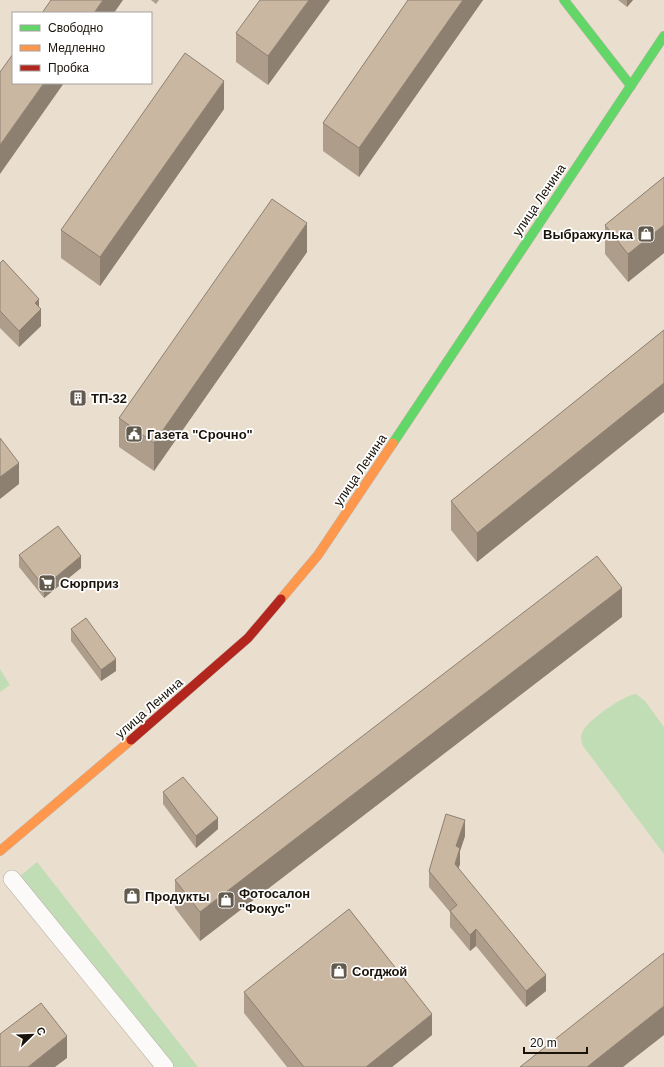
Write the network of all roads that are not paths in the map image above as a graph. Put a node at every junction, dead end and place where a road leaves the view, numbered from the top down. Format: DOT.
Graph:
graph roads {
  1 [pos="564,0"];
  2 [pos="664,36"];
  3 [pos="631,86"];
  4 [pos="0,851"];
  5 [pos="12,879"];
  6 [pos="165,1067"];
  1 -- 3 [label="main road"];
  2 -- 3 [label="main road, улица Ленина"];
  3 -- 4 [label="main road, улица Ленина"];
  5 -- 6 [label="street"];
}
